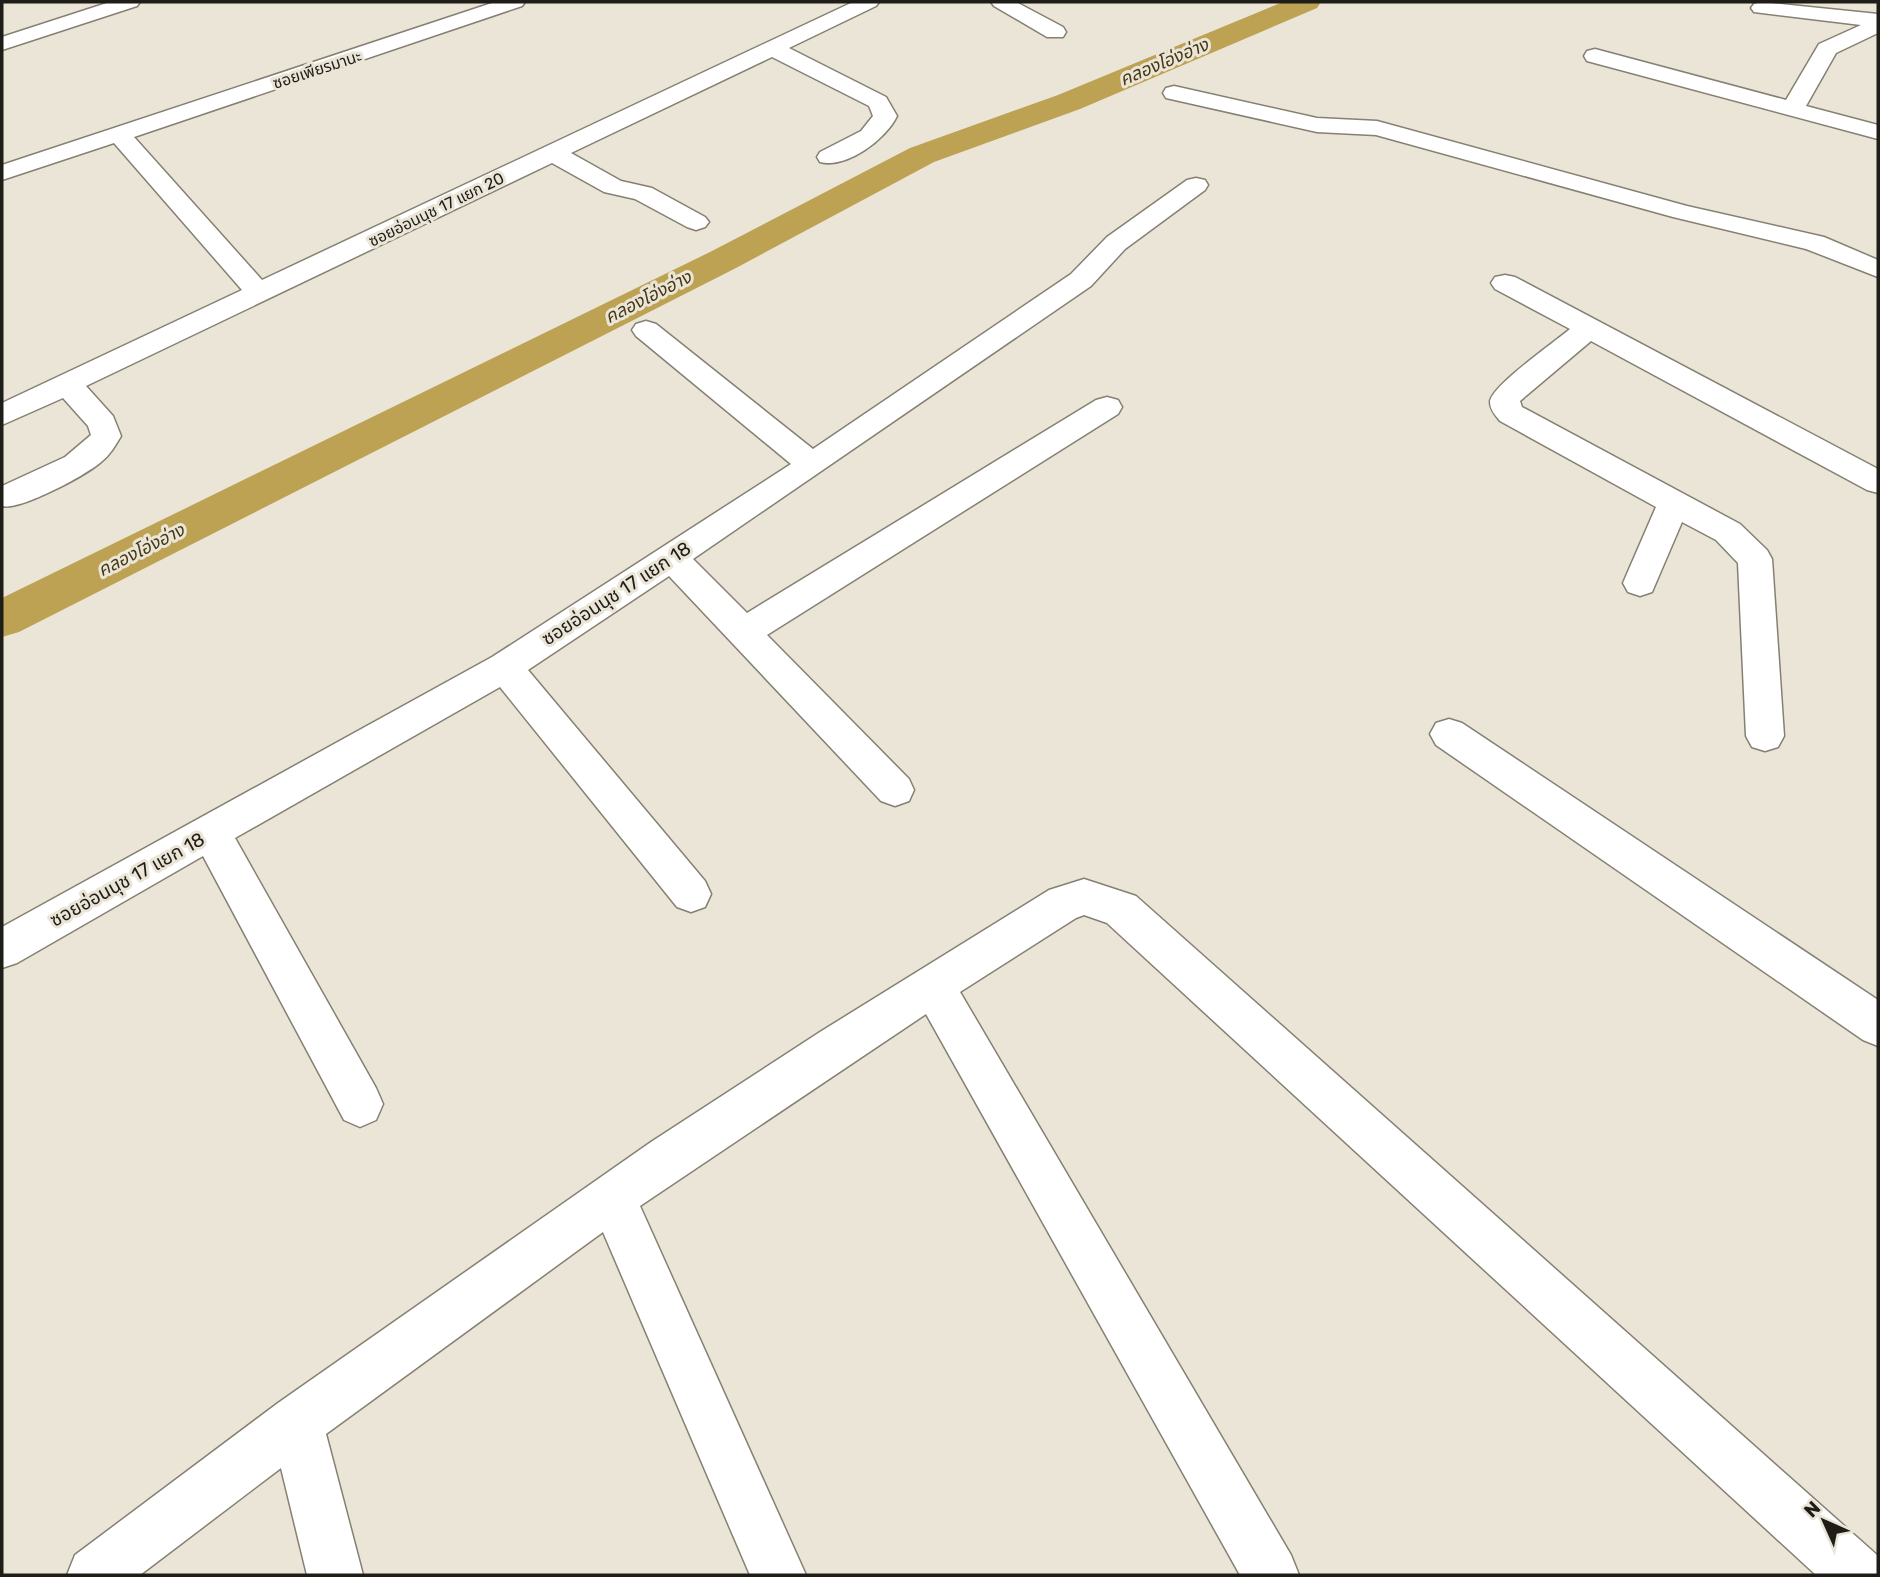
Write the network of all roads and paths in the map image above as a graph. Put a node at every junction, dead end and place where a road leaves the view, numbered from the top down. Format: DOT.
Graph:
graph roads {
  1 [pos="130,2"];
  2 [pos="515,2"];
  3 [pos="869,2"];
  4 [pos="1001,2"];
  5 [pos="1760,8"];
  6 [pos="1878,20"];
  7 [pos="1878,25"];
  8 [pos="1055,32"];
  9 [pos="2,44"];
  10 [pos="771,48"];
  11 [pos="1595,56"];
  12 [pos="1174,93"];
  13 [pos="1793,109"];
  14 [pos="1878,132"];
  15 [pos="119,134"];
  16 [pos="552,153"];
  17 [pos="829,157"];
  18 [pos="2,173"];
  19 [pos="1196,185"];
  20 [pos="696,222"];
  21 [pos="1878,269"];
  22 [pos="1505,283"];
  23 [pos="259,293"];
  24 [pos="1589,328"];
  25 [pos="646,330"];
  26 [pos="68,384"];
  27 [pos="1107,407"];
  28 [pos="2,415"];
  29 [pos="812,466"];
  30 [pos="1878,482"];
  31 [pos="7,496"];
  32 [pos="1675,501"];
  33 [pos="671,557"];
  34 [pos="1640,583"];
  35 [pos="744,632"];
  36 [pos="505,667"];
  37 [pos="1449,734"];
  38 [pos="1765,736"];
  39 [pos="895,790"];
  40 [pos="211,833"];
  41 [pos="691,894"];
  42 [pos="2,949"];
  43 [pos="933,985"];
  44 [pos="1878,1025"];
  45 [pos="360,1104"];
  46 [pos="612,1197"];
  47 [pos="297,1422"];
  48 [pos="95,1575"];
  49 [pos="335,1575"];
  50 [pos="778,1575"];
  51 [pos="1271,1575"];
  52 [pos="1857,1575"];
  1 -- 9 [label="street"];
  2 -- 15 [label="street, ซอยเพียรมานะ"];
  3 -- 10 [label="street, ซอยอ่อนนุช 17 แยก 20"];
  4 -- 8 [label="street"];
  5 -- 6 [label="street"];
  7 -- 13 [label="street"];
  10 -- 16 [label="street, ซอยอ่อนนุช 17 แยก 20"];
  10 -- 17 [label="street"];
  11 -- 13 [label="street"];
  12 -- 21 [label="street"];
  13 -- 14 [label="street"];
  15 -- 18 [label="street, ซอยเพียรมานะ"];
  15 -- 23 [label="street"];
  16 -- 20 [label="street"];
  16 -- 23 [label="street, ซอยอ่อนนุช 17 แยก 20"];
  19 -- 29 [label="street, ซอยอ่อนนุช 17 แยก 18"];
  22 -- 24 [label="street"];
  23 -- 26 [label="street, ซอยอ่อนนุช 17 แยก 20"];
  24 -- 30 [label="street"];
  24 -- 32 [label="street"];
  25 -- 29 [label="street"];
  26 -- 28 [label="street, ซอยอ่อนนุช 17 แยก 20"];
  26 -- 31 [label="street"];
  27 -- 35 [label="street"];
  29 -- 33 [label="street, ซอยอ่อนนุช 17 แยก 18"];
  32 -- 34 [label="street"];
  32 -- 38 [label="street"];
  33 -- 35 [label="street"];
  33 -- 36 [label="street, ซอยอ่อนนุช 17 แยก 18"];
  35 -- 39 [label="street"];
  36 -- 40 [label="street, ซอยอ่อนนุช 17 แยก 18"];
  36 -- 41 [label="street"];
  37 -- 44 [label="street"];
  40 -- 42 [label="street, ซอยอ่อนนุช 17 แยก 18"];
  40 -- 45 [label="street"];
  43 -- 46 [label="street"];
  43 -- 51 [label="street"];
  43 -- 52 [label="street"];
  46 -- 47 [label="street"];
  46 -- 50 [label="street"];
  47 -- 48 [label="street"];
  47 -- 49 [label="street"];
}
